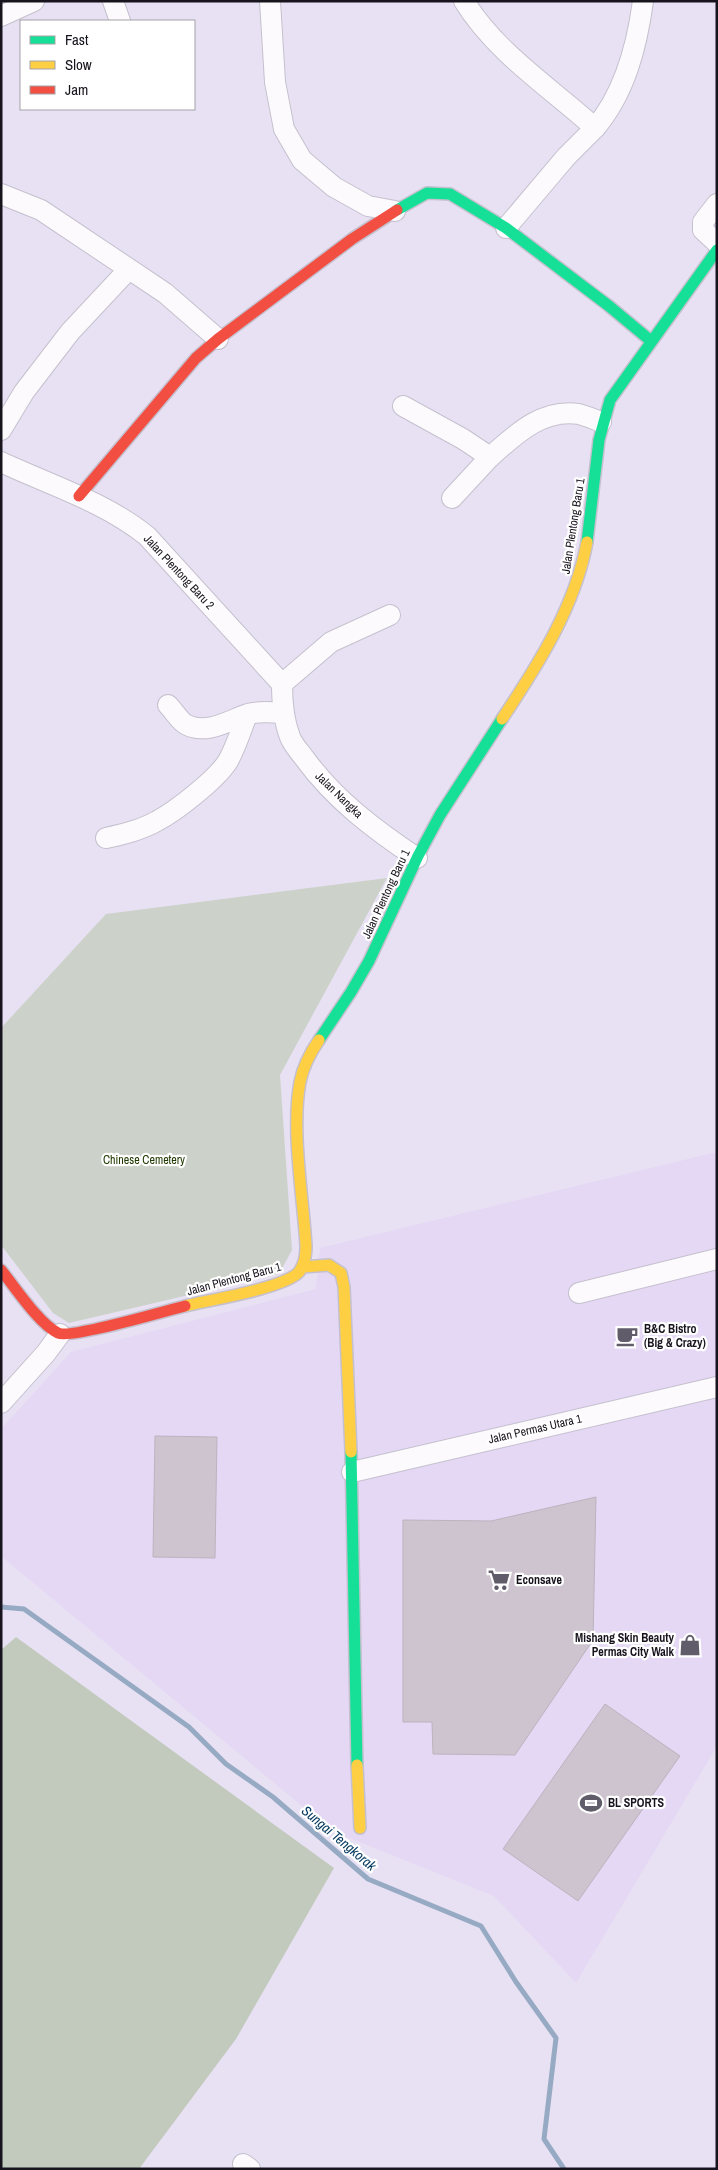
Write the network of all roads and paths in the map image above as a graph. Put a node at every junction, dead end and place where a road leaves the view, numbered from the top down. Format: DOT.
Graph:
graph roads {
  1 [pos="34,1"];
  2 [pos="113,1"];
  3 [pos="270,1"];
  4 [pos="464,1"];
  5 [pos="644,1"];
  6 [pos="1,16"];
  7 [pos="120,20"];
  8 [pos="595,128"];
  9 [pos="1,194"];
  10 [pos="717,204"];
  11 [pos="394,211"];
  12 [pos="506,228"];
  13 [pos="717,243"];
  14 [pos="717,250"];
  15 [pos="128,270"];
  16 [pos="218,339"];
  17 [pos="651,341"];
  18 [pos="403,406"];
  19 [pos="601,422"];
  20 [pos="1,430"];
  21 [pos="490,458"];
  22 [pos="1,462"];
  23 [pos="80,496"];
  24 [pos="452,498"];
  25 [pos="390,615"];
  26 [pos="282,684"];
  27 [pos="168,705"];
  28 [pos="283,713"];
  29 [pos="247,714"];
  30 [pos="106,838"];
  31 [pos="417,858"];
  32 [pos="717,1259"];
  33 [pos="303,1267"];
  34 [pos="1,1270"];
  35 [pos="579,1293"];
  36 [pos="60,1334"];
  37 [pos="717,1387"];
  38 [pos="1,1403"];
  39 [pos="352,1472"];
  40 [pos="360,1828"];
  1 -- 6 [label="street"];
  2 -- 7 [label="street"];
  3 -- 11 [label="street"];
  4 -- 8 [label="street"];
  5 -- 8 [label="street"];
  8 -- 12 [label="street"];
  9 -- 15 [label="street"];
  10 -- 13 [label="street"];
  11 -- 12 [label="street"];
  11 -- 16 [label="street"];
  12 -- 17 [label="street"];
  14 -- 17 [label="street, Jalan Plentong Baru 1"];
  15 -- 16 [label="street"];
  15 -- 20 [label="street"];
  16 -- 23 [label="street"];
  17 -- 19 [label="street, Jalan Plentong Baru 1"];
  18 -- 21 [label="street"];
  19 -- 21 [label="street"];
  19 -- 31 [label="street, Jalan Plentong Baru 1"];
  21 -- 24 [label="street"];
  22 -- 23 [label="street, Jalan Plentong Baru 2"];
  23 -- 26 [label="street, Jalan Plentong Baru 2"];
  25 -- 26 [label="street"];
  26 -- 28 [label="street, Jalan Nangka"];
  27 -- 29 [label="street"];
  28 -- 29 [label="street"];
  28 -- 31 [label="street, Jalan Nangka"];
  29 -- 30 [label="street"];
  31 -- 33 [label="street, Jalan Plentong Baru 1"];
  32 -- 35 [label="street"];
  33 -- 36 [label="street, Jalan Plentong Baru 1"];
  33 -- 39 [label="street"];
  34 -- 36 [label="street"];
  36 -- 38 [label="street"];
  37 -- 39 [label="street, Jalan Permas Utara 1"];
  39 -- 40 [label="street"];
}
